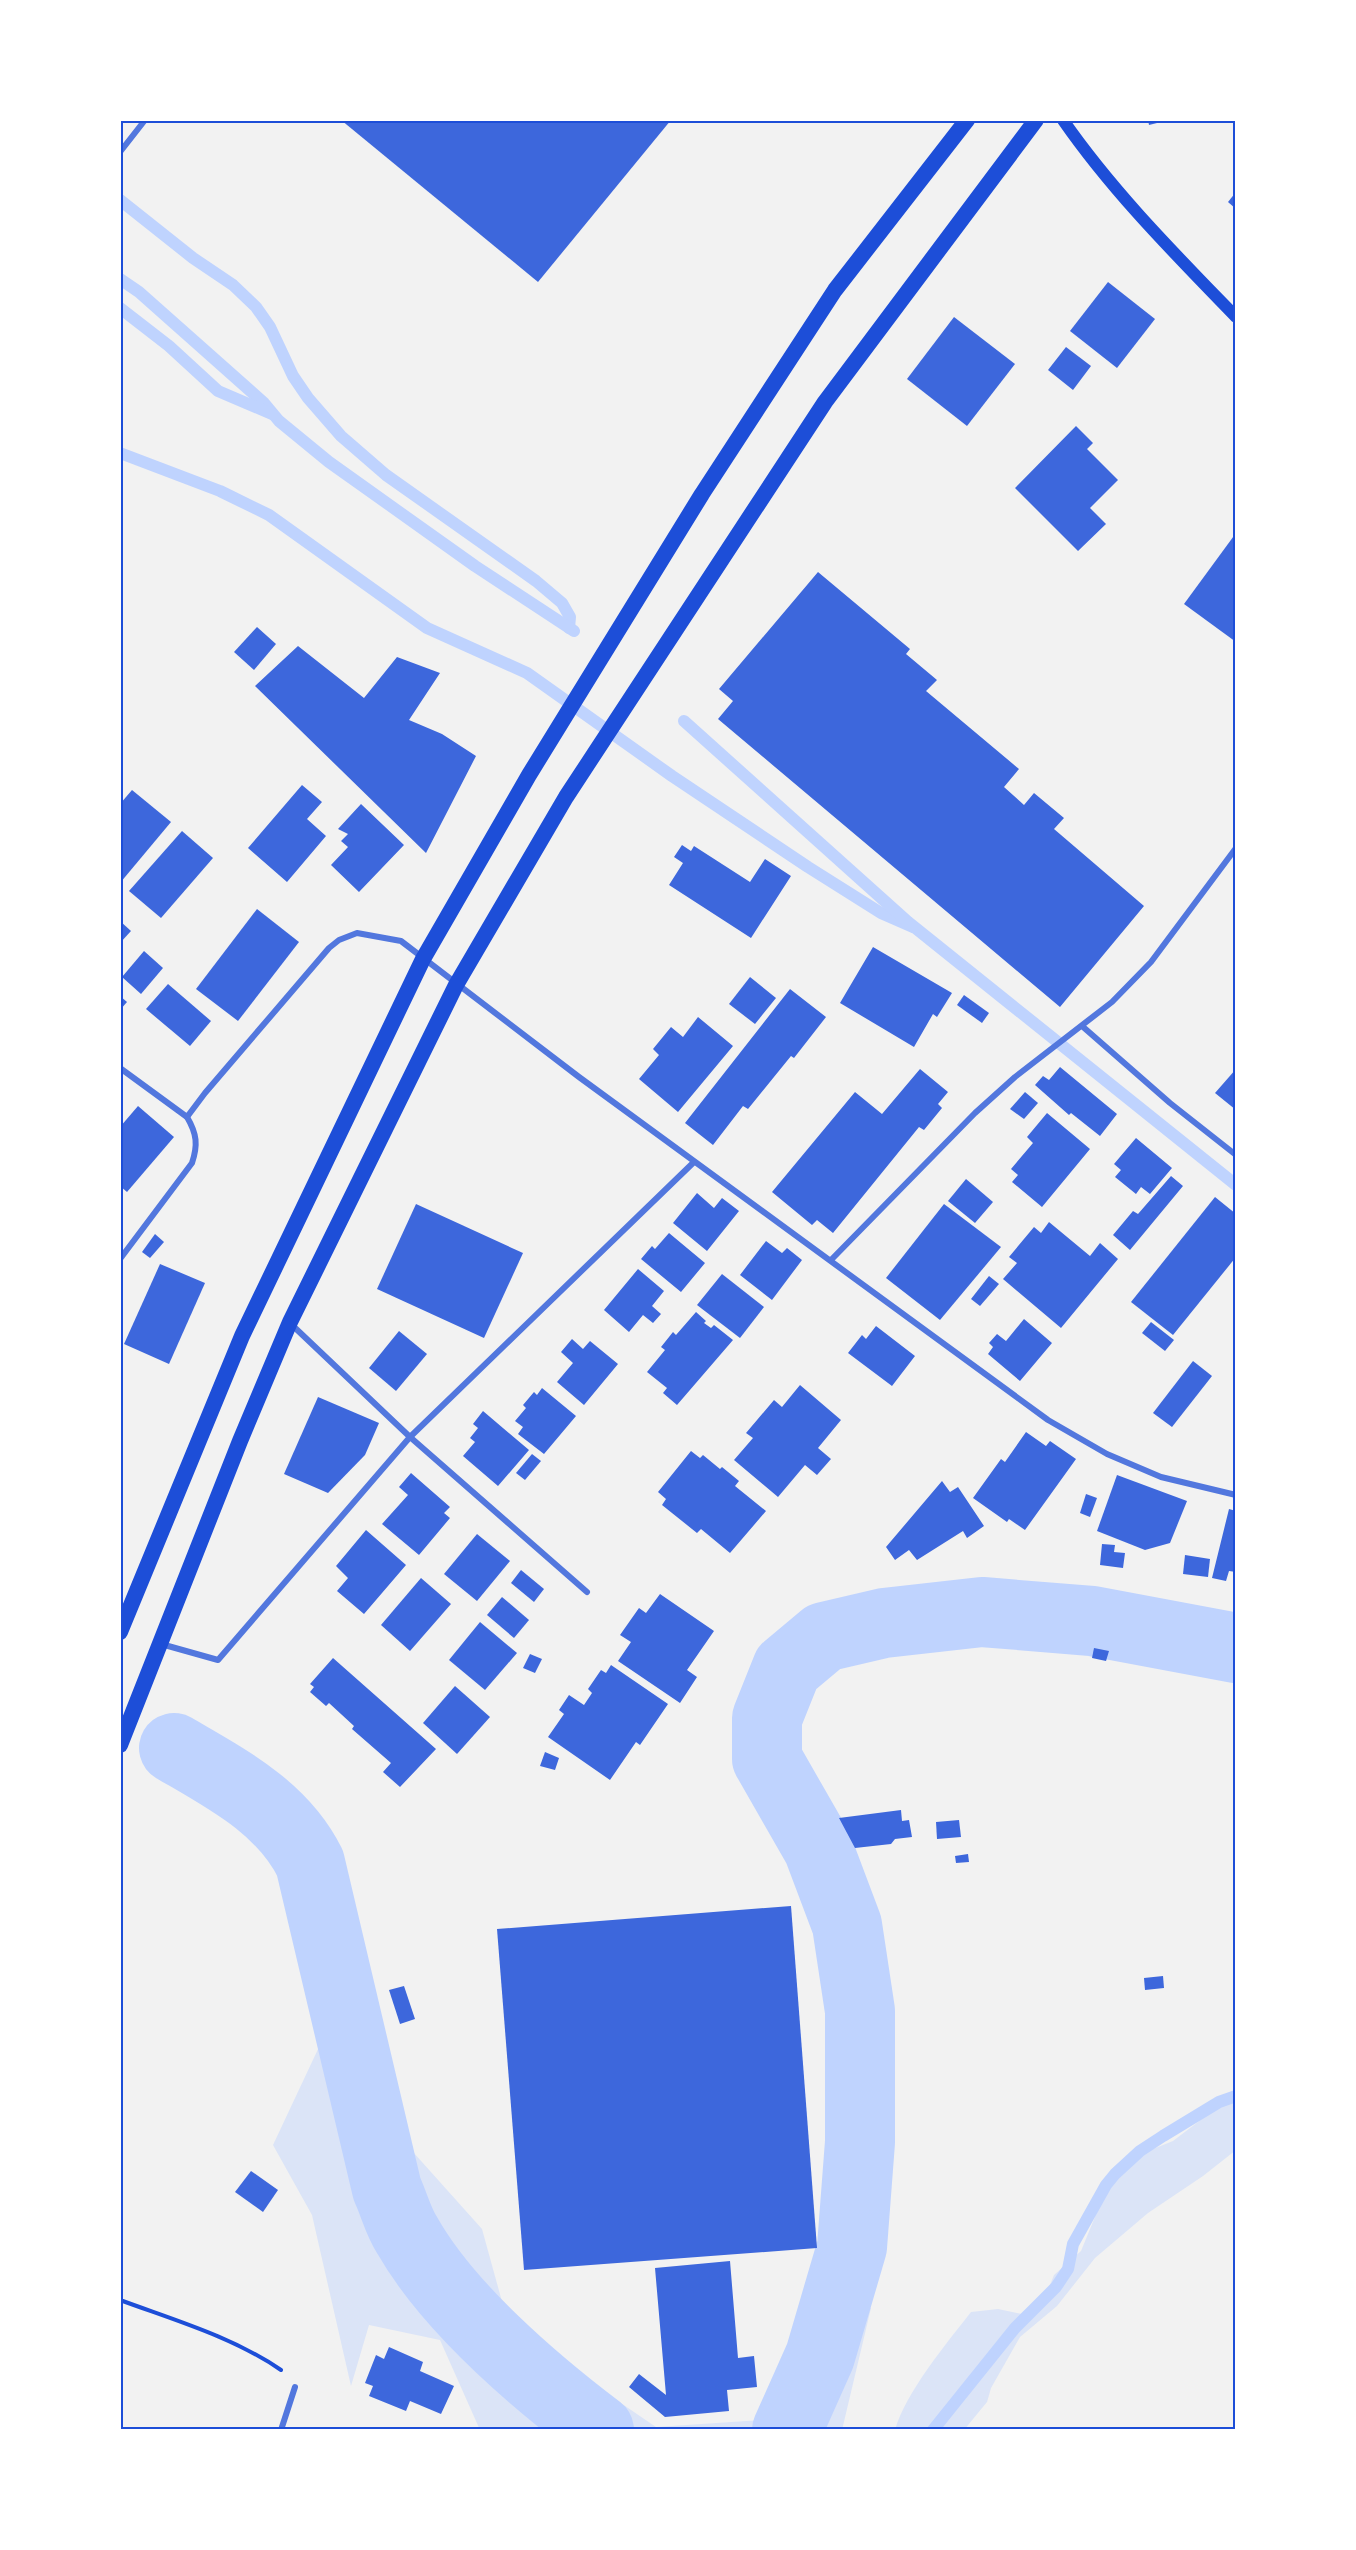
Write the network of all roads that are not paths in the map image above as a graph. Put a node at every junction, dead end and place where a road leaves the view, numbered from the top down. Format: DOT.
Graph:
graph roads {
  1 [pos="145,120"];
  2 [pos="967,120"];
  3 [pos="1036,120"];
  4 [pos="1063,120"];
  5 [pos="120,152"];
  6 [pos="1236,317"];
  7 [pos="1236,848"];
  8 [pos="423,959"];
  9 [pos="456,985"];
  10 [pos="1082,1026"];
  11 [pos="120,1068"];
  12 [pos="187,1117"];
  13 [pos="1236,1155"];
  14 [pos="694,1162"];
  15 [pos="120,1259"];
  16 [pos="831,1260"];
  17 [pos="290,1322"];
  18 [pos="410,1437"];
  19 [pos="1236,1495"];
  20 [pos="587,1593"];
  21 [pos="120,1632"];
  22 [pos="160,1644"];
  23 [pos="120,1745"];
  24 [pos="295,2386"];
  25 [pos="281,2430"];
  1 -- 5 [label="street"];
  2 -- 8 [label="highway"];
  3 -- 9 [label="highway"];
  4 -- 6 [label="main road"];
  7 -- 10 [label="street"];
  8 -- 9 [label="street"];
  8 -- 12 [label="street"];
  8 -- 21 [label="highway"];
  9 -- 14 [label="street"];
  9 -- 17 [label="highway"];
  10 -- 13 [label="street"];
  10 -- 16 [label="street"];
  11 -- 12 [label="street"];
  12 -- 15 [label="street"];
  14 -- 16 [label="street"];
  14 -- 18 [label="street"];
  16 -- 19 [label="street"];
  17 -- 18 [label="street"];
  17 -- 22 [label="highway"];
  18 -- 20 [label="street"];
  18 -- 22 [label="street"];
  22 -- 23 [label="highway"];
  24 -- 25 [label="street"];
}
